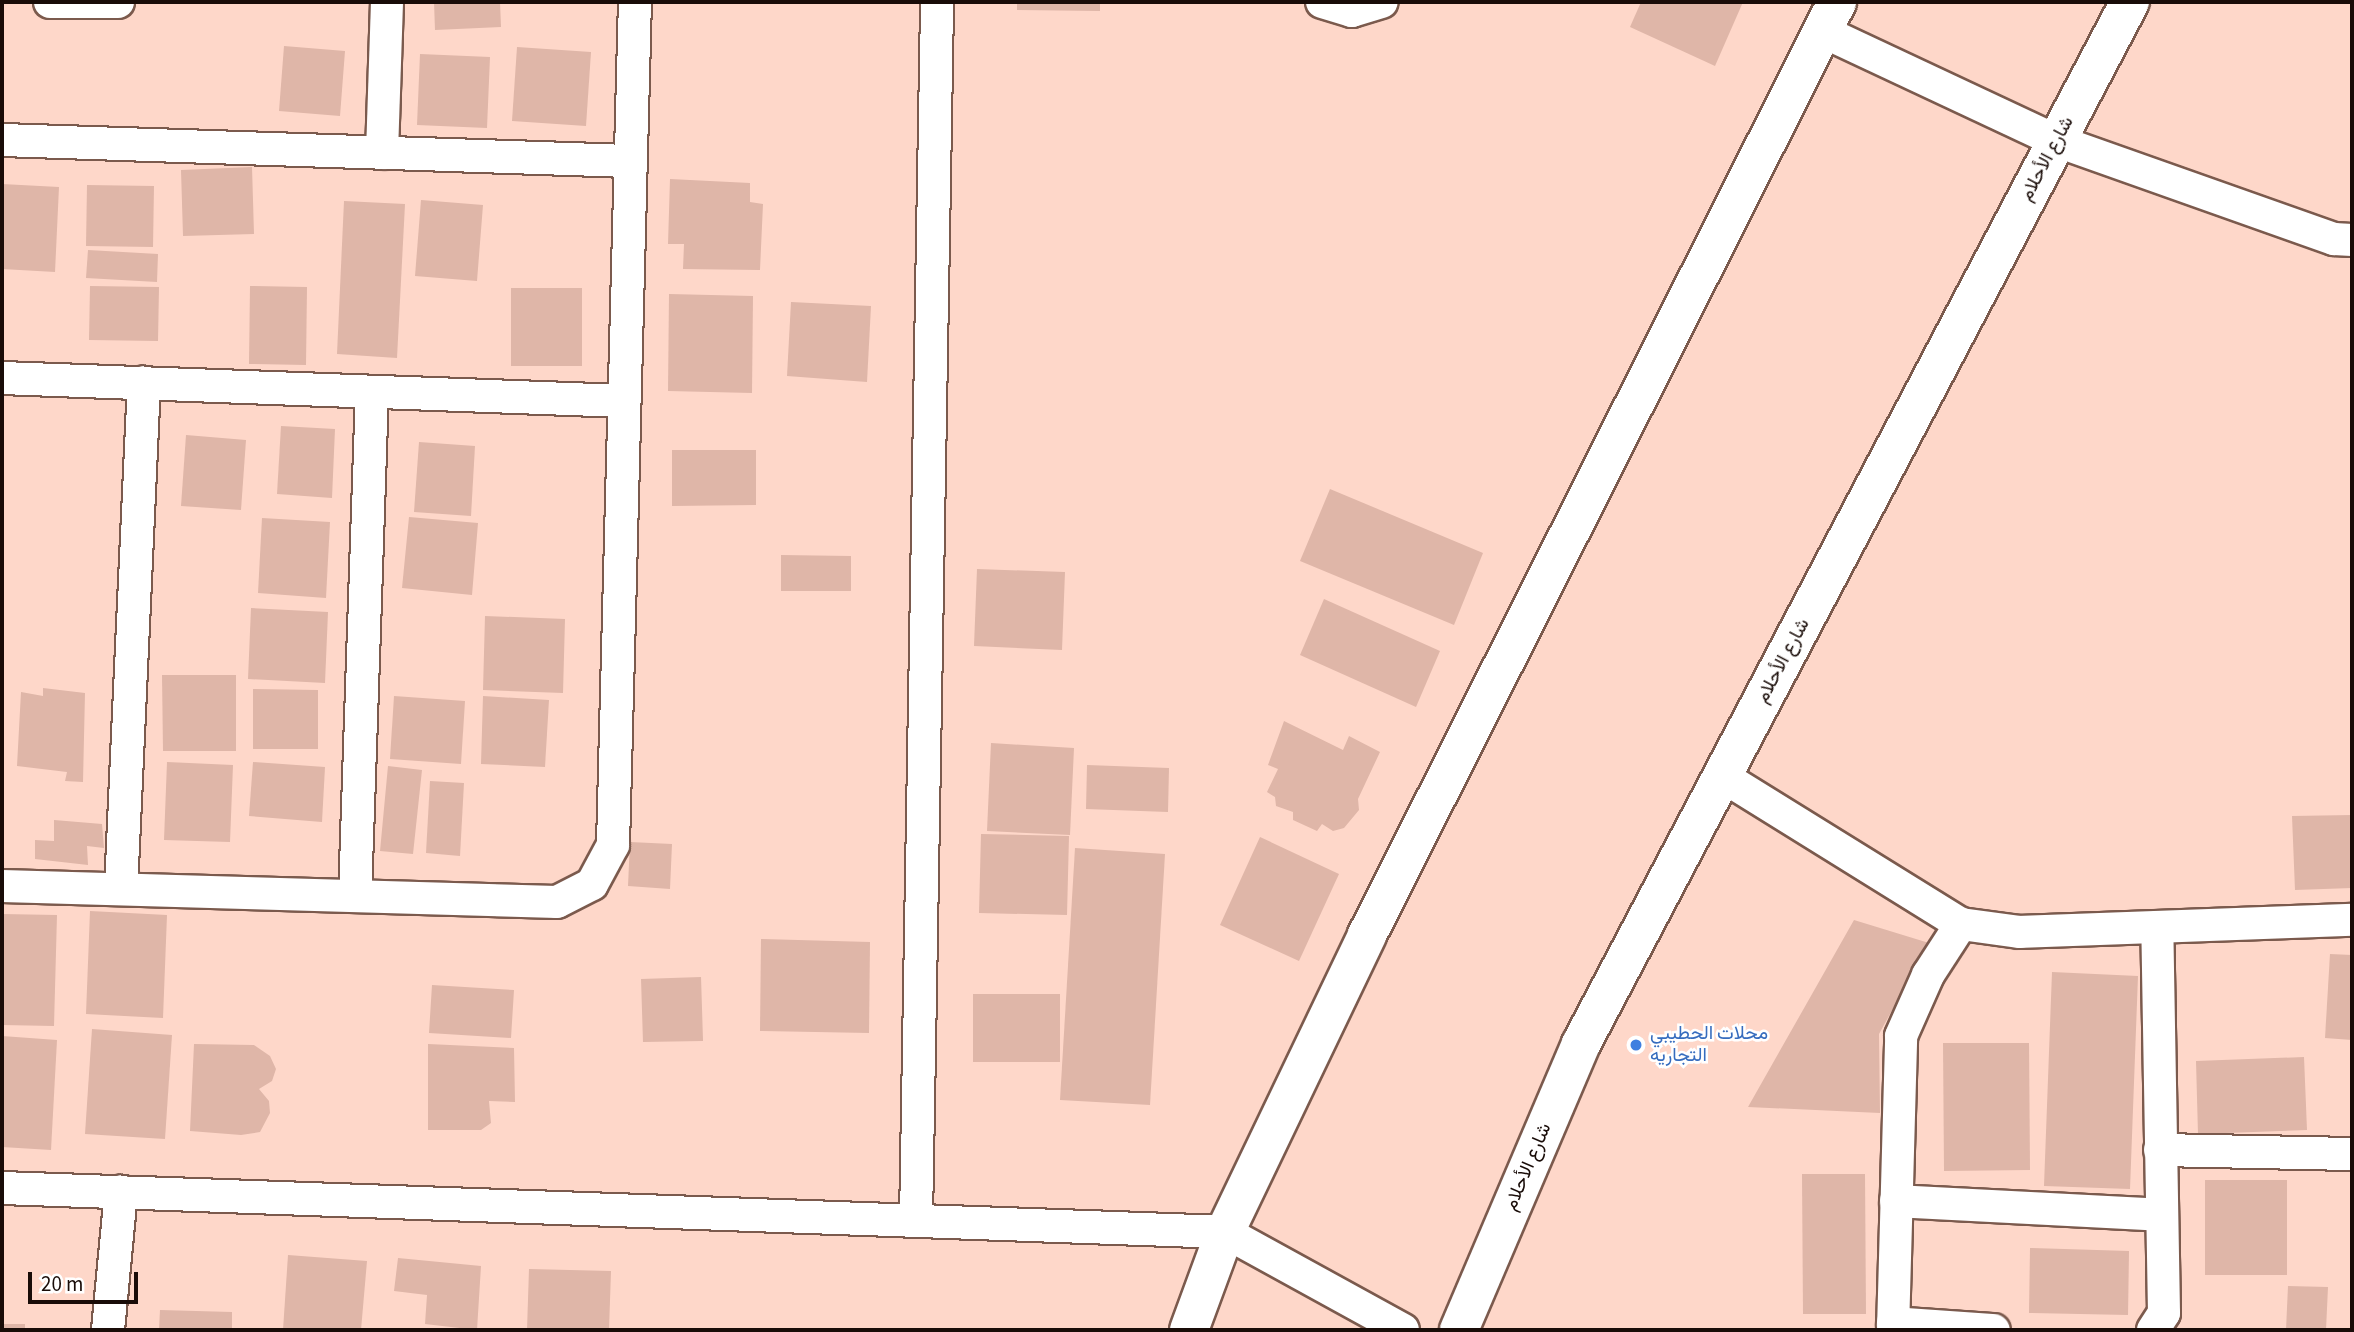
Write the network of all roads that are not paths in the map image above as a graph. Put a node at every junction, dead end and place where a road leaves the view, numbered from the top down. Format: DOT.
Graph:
graph roads {
  1 [pos="50,2"];
  2 [pos="118,2"];
  3 [pos="387,2"];
  4 [pos="635,2"];
  5 [pos="937,2"];
  6 [pos="1322,2"];
  7 [pos="1382,2"];
  8 [pos="2130,2"];
  9 [pos="1829,16"];
  10 [pos="2,140"];
  11 [pos="2057,141"];
  12 [pos="382,153"];
  13 [pos="630,161"];
  14 [pos="2352,240"];
  15 [pos="2,378"];
  16 [pos="144,383"];
  17 [pos="372,391"];
  18 [pos="624,401"];
  19 [pos="1722,776"];
  20 [pos="2,886"];
  21 [pos="121,889"];
  22 [pos="355,896"];
  23 [pos="2352,920"];
  24 [pos="1961,924"];
  25 [pos="2157,927"];
  26 [pos="2161,1150"];
  27 [pos="2352,1154"];
  28 [pos="2,1188"];
  29 [pos="121,1192"];
  30 [pos="1896,1201"];
  31 [pos="2159,1215"];
  32 [pos="916,1221"];
  33 [pos="1225,1232"];
  34 [pos="1893,1327"];
  35 [pos="108,1330"];
  36 [pos="1189,1330"];
  37 [pos="1404,1330"];
  38 [pos="1459,1330"];
  39 [pos="1994,1330"];
  40 [pos="2153,1330"];
  1 -- 2 [label="street"];
  3 -- 12 [label="street"];
  4 -- 13 [label="street"];
  5 -- 32 [label="street"];
  6 -- 7 [label="street"];
  8 -- 11 [label="main road, شارع الأحلام"];
  9 -- 11 [label="street"];
  9 -- 33 [label="main road"];
  10 -- 12 [label="street"];
  11 -- 14 [label="street"];
  11 -- 19 [label="main road, شارع الأحلام"];
  12 -- 13 [label="street"];
  13 -- 18 [label="street"];
  15 -- 16 [label="street"];
  16 -- 17 [label="street"];
  16 -- 21 [label="street"];
  17 -- 18 [label="street"];
  17 -- 22 [label="street"];
  18 -- 22 [label="street"];
  19 -- 24 [label="street"];
  19 -- 38 [label="main road, شارع الأحلام"];
  20 -- 21 [label="street"];
  21 -- 22 [label="street"];
  23 -- 25 [label="street"];
  24 -- 25 [label="street"];
  24 -- 30 [label="street"];
  25 -- 26 [label="street"];
  26 -- 27 [label="street"];
  26 -- 31 [label="street"];
  28 -- 29 [label="street"];
  29 -- 32 [label="street"];
  29 -- 35 [label="street"];
  30 -- 31 [label="street"];
  30 -- 34 [label="street"];
  31 -- 40 [label="street"];
  32 -- 33 [label="street"];
  33 -- 36 [label="main road"];
  33 -- 37 [label="street"];
  34 -- 39 [label="street"];
}
